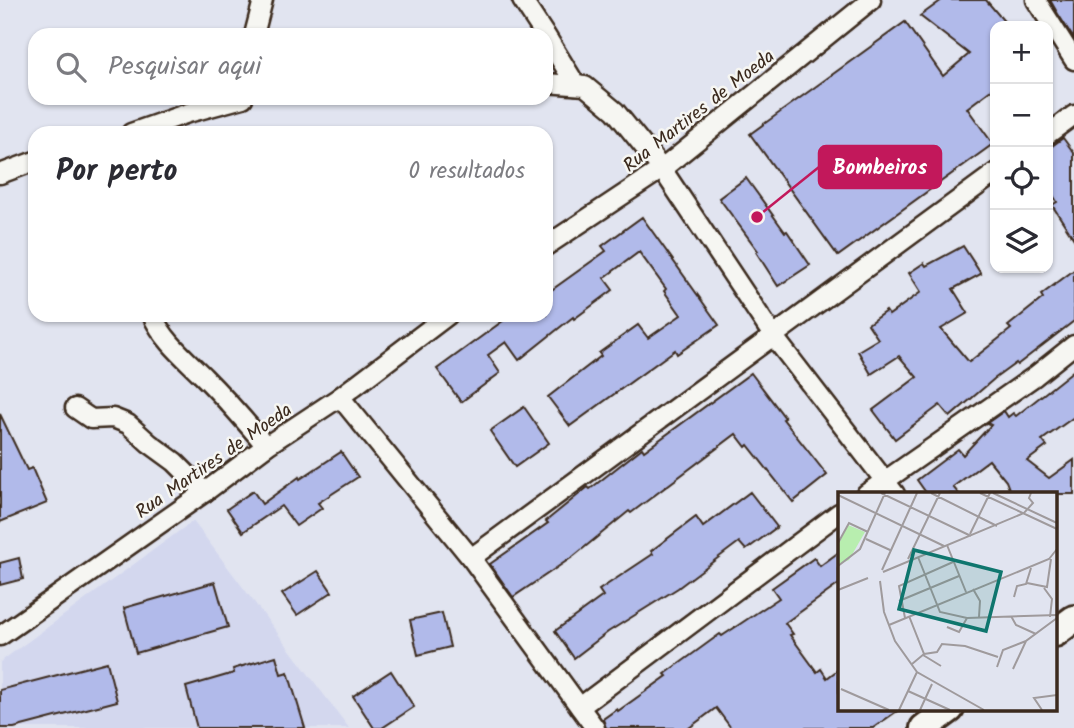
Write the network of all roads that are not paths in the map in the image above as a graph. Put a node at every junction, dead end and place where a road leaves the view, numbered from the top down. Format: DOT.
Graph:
graph roads {
  1 [pos="263,0"];
  2 [pos="522,0"];
  3 [pos="871,0"];
  4 [pos="1036,0"];
  5 [pos="256,28"];
  6 [pos="541,28"];
  7 [pos="553,47"];
  8 [pos="1074,60"];
  9 [pos="553,83"];
  10 [pos="576,85"];
  11 [pos="221,105"];
  12 [pos="1074,115"];
  13 [pos="153,126"];
  14 [pos="1053,130"];
  15 [pos="28,164"];
  16 [pos="662,169"];
  17 [pos="0,174"];
  18 [pos="990,177"];
  19 [pos="553,241"];
  20 [pos="155,322"];
  21 [pos="439,322"];
  22 [pos="774,337"];
  23 [pos="1074,345"];
  24 [pos="340,397"];
  25 [pos="75,408"];
  26 [pos="266,446"];
  27 [pos="890,486"];
  28 [pos="205,492"];
  29 [pos="872,492"];
  30 [pos="838,514"];
  31 [pos="471,558"];
  32 [pos="1074,619"];
  33 [pos="1056,632"];
  34 [pos="0,636"];
  35 [pos="580,707"];
  36 [pos="949,710"];
  37 [pos="595,728"];
  38 [pos="924,728"];
  1 -- 5 [label="street"];
  2 -- 6 [label="street"];
  3 -- 16 [label="street, Rua Martires de Moeda"];
  4 -- 8 [label="street"];
  7 -- 10 [label="street"];
  9 -- 10 [label="street"];
  10 -- 16 [label="street"];
  11 -- 13 [label="street"];
  12 -- 14 [label="street"];
  15 -- 17 [label="street"];
  16 -- 19 [label="street, Rua Martires de Moeda"];
  16 -- 22 [label="street"];
  18 -- 22 [label="street"];
  20 -- 26 [label="street"];
  21 -- 24 [label="street, Rua Martires de Moeda"];
  22 -- 27 [label="street"];
  22 -- 31 [label="street"];
  23 -- 27 [label="street"];
  24 -- 26 [label="street, Rua Martires de Moeda"];
  24 -- 31 [label="street"];
  25 -- 28 [label="street"];
  26 -- 28 [label="street, Rua Martires de Moeda"];
  27 -- 29 [label="street"];
  28 -- 34 [label="street, Rua Martires de Moeda"];
  30 -- 35 [label="street"];
  31 -- 35 [label="street"];
  32 -- 33 [label="street"];
  35 -- 37 [label="street"];
  36 -- 38 [label="street"];
}
